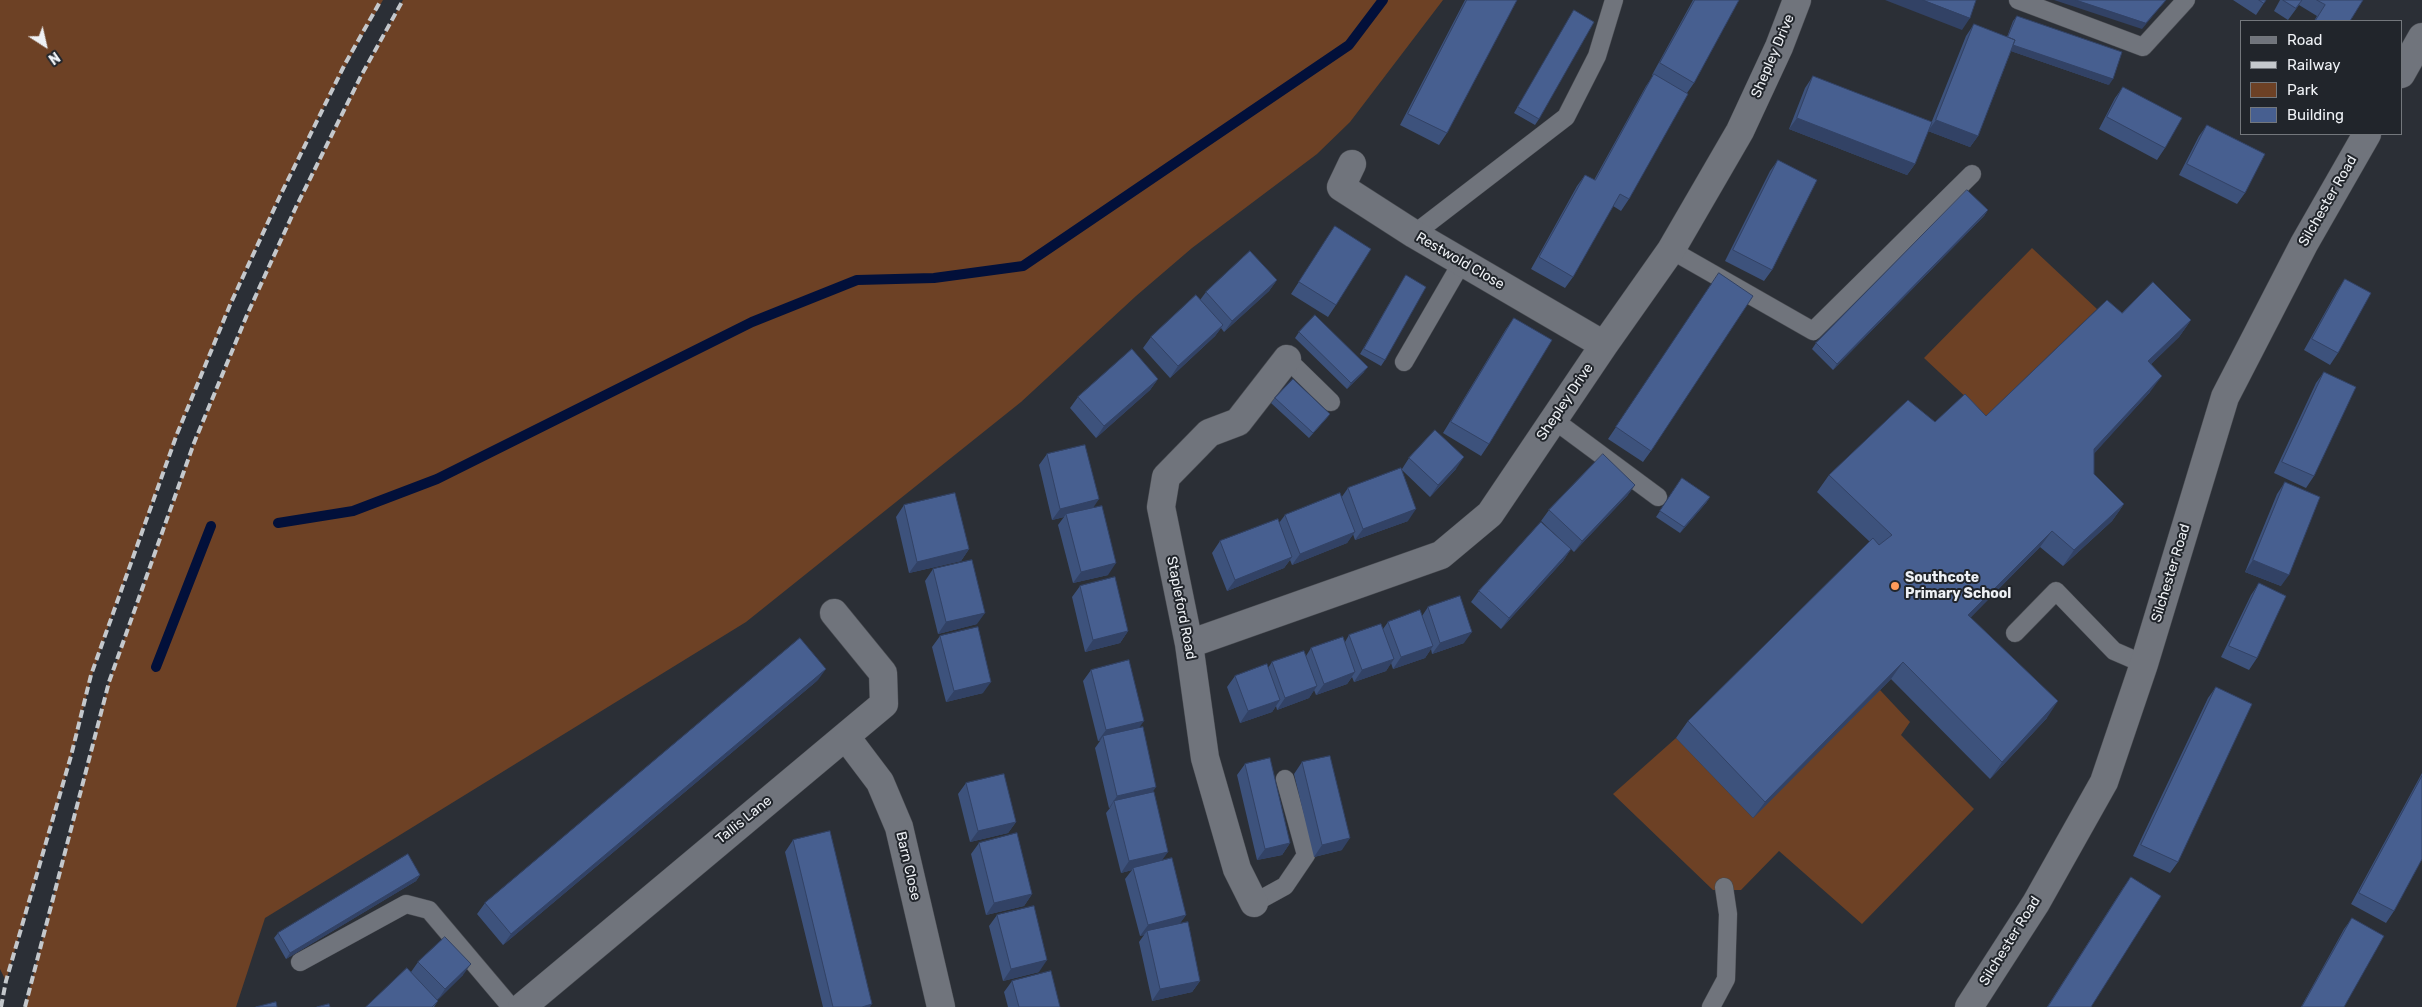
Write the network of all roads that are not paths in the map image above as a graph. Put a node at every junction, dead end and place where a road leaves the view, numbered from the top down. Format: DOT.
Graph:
graph roads {
  1 [pos="1614,0"];
  2 [pos="1797,0"];
  3 [pos="2018,0"];
  4 [pos="2186,0"];
  5 [pos="2422,37"];
  6 [pos="2402,72"];
  7 [pos="2366,135"];
  8 [pos="1352,164"];
  9 [pos="1972,174"];
  10 [pos="1414,234"];
  11 [pos="1671,250"];
  12 [pos="1462,262"];
  13 [pos="1604,345"];
  14 [pos="1287,359"];
  15 [pos="1404,362"];
  16 [pos="1331,402"];
  17 [pos="1554,420"];
  18 [pos="1658,497"];
  19 [pos="834,613"];
  20 [pos="2015,633"];
  21 [pos="1189,644"];
  22 [pos="2144,664"];
  23 [pos="846,736"];
  24 [pos="1285,779"];
  25 [pos="1724,887"];
  26 [pos="1254,903"];
  27 [pos="300,962"];
  28 [pos="511,1007"];
  29 [pos="522,1007"];
  30 [pos="941,1007"];
  31 [pos="1712,1007"];
  32 [pos="1969,1007"];
  1 -- 10 [label="lane"];
  2 -- 11 [label="street, Shepley Drive"];
  3 -- 4 [label="lane"];
  5 -- 6 [label="street"];
  7 -- 22 [label="street, Silchester Road"];
  8 -- 10 [label="street, Restwold Close"];
  9 -- 11 [label="lane"];
  10 -- 12 [label="street, Restwold Close"];
  11 -- 13 [label="street, Shepley Drive"];
  12 -- 13 [label="street, Restwold Close"];
  12 -- 15 [label="lane"];
  13 -- 17 [label="street, Shepley Drive"];
  14 -- 16 [label="lane"];
  14 -- 21 [label="street, Stapleford Road"];
  17 -- 18 [label="lane"];
  17 -- 21 [label="street, Shepley Drive"];
  19 -- 23 [label="street, Tallis Lane"];
  20 -- 22 [label="lane"];
  21 -- 26 [label="street, Stapleford Road"];
  22 -- 32 [label="street, Silchester Road"];
  23 -- 29 [label="street, Tallis Lane"];
  23 -- 30 [label="street, Barn Close"];
  24 -- 26 [label="lane"];
  25 -- 31 [label="lane"];
  27 -- 28 [label="lane"];
}
